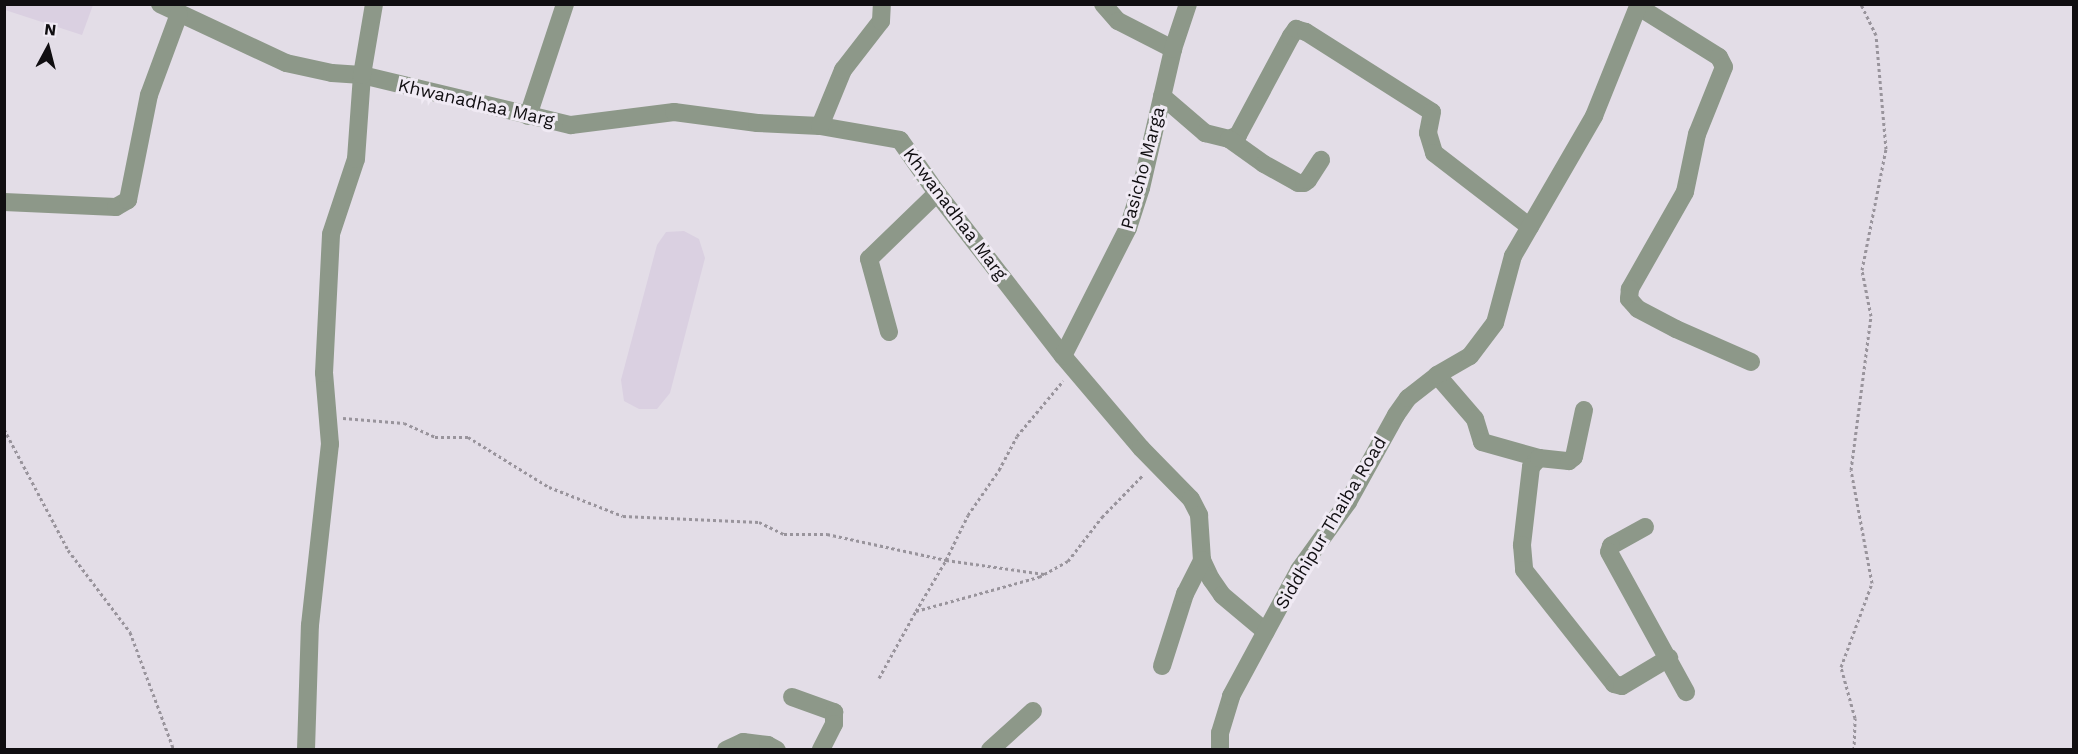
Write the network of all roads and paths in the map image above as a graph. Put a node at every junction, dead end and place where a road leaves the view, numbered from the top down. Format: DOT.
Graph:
graph roads {
  1 [pos="160,4"];
  2 [pos="374,4"];
  3 [pos="565,4"];
  4 [pos="882,4"];
  5 [pos="1103,4"];
  6 [pos="1188,4"];
  7 [pos="1861,4"];
  8 [pos="1639,6"];
  9 [pos="179,14"];
  10 [pos="1173,49"];
  11 [pos="362,75"];
  12 [pos="1162,96"];
  13 [pos="528,116"];
  14 [pos="820,126"];
  15 [pos="1229,139"];
  16 [pos="1321,160"];
  17 [pos="937,193"];
  18 [pos="4,202"];
  19 [pos="1530,227"];
  20 [pos="889,332"];
  21 [pos="1751,362"];
  22 [pos="1069,363"];
  23 [pos="1437,375"];
  24 [pos="1584,410"];
  25 [pos="329,417"];
  26 [pos="4,429"];
  27 [pos="1539,458"];
  28 [pos="1156,462"];
  29 [pos="1645,527"];
  30 [pos="946,560"];
  31 [pos="1202,560"];
  32 [pos="1044,574"];
  33 [pos="916,611"];
  34 [pos="1266,632"];
  35 [pos="1669,658"];
  36 [pos="1162,666"];
  37 [pos="879,678"];
  38 [pos="1686,693"];
  39 [pos="792,697"];
  40 [pos="1033,711"];
  41 [pos="174,750"];
  42 [pos="306,750"];
  43 [pos="726,750"];
  44 [pos="777,750"];
  45 [pos="821,750"];
  46 [pos="990,750"];
  47 [pos="1220,750"];
  48 [pos="1854,750"];
  1 -- 9 [label="street, Khwanadhaa Marg"];
  2 -- 11 [label="street"];
  3 -- 13 [label="street"];
  4 -- 14 [label="street"];
  5 -- 10 [label="street"];
  6 -- 10 [label="street, Pasicho Marga"];
  7 -- 48 [label="path"];
  8 -- 19 [label="street, Siddhipur Thaiba Road"];
  8 -- 21 [label="street"];
  9 -- 11 [label="street, Khwanadhaa Marg"];
  9 -- 18 [label="street"];
  10 -- 12 [label="street, Pasicho Marga"];
  11 -- 13 [label="street, Khwanadhaa Marg"];
  11 -- 25 [label="street"];
  12 -- 15 [label="street"];
  12 -- 22 [label="street, Pasicho Marga"];
  13 -- 14 [label="street, Khwanadhaa Marg"];
  14 -- 17 [label="street, Khwanadhaa Marg"];
  15 -- 16 [label="street"];
  15 -- 19 [label="street"];
  17 -- 20 [label="street"];
  17 -- 22 [label="street, Khwanadhaa Marg"];
  19 -- 23 [label="street, Siddhipur Thaiba Road"];
  22 -- 28 [label="street, Khwanadhaa Marg"];
  22 -- 30 [label="path"];
  23 -- 27 [label="street"];
  23 -- 34 [label="street, Siddhipur Thaiba Road"];
  24 -- 27 [label="street"];
  25 -- 30 [label="path"];
  25 -- 42 [label="street"];
  26 -- 41 [label="path"];
  27 -- 35 [label="street"];
  28 -- 31 [label="street, Khwanadhaa Marg"];
  28 -- 32 [label="path"];
  29 -- 35 [label="street"];
  30 -- 32 [label="path"];
  30 -- 33 [label="path"];
  31 -- 34 [label="street, Khwanadhaa Marg"];
  31 -- 36 [label="street"];
  32 -- 33 [label="path"];
  33 -- 37 [label="path"];
  34 -- 47 [label="street, Siddhipur Thaiba Road"];
  35 -- 38 [label="street"];
  39 -- 45 [label="street"];
  40 -- 46 [label="street"];
  43 -- 44 [label="street"];
}
